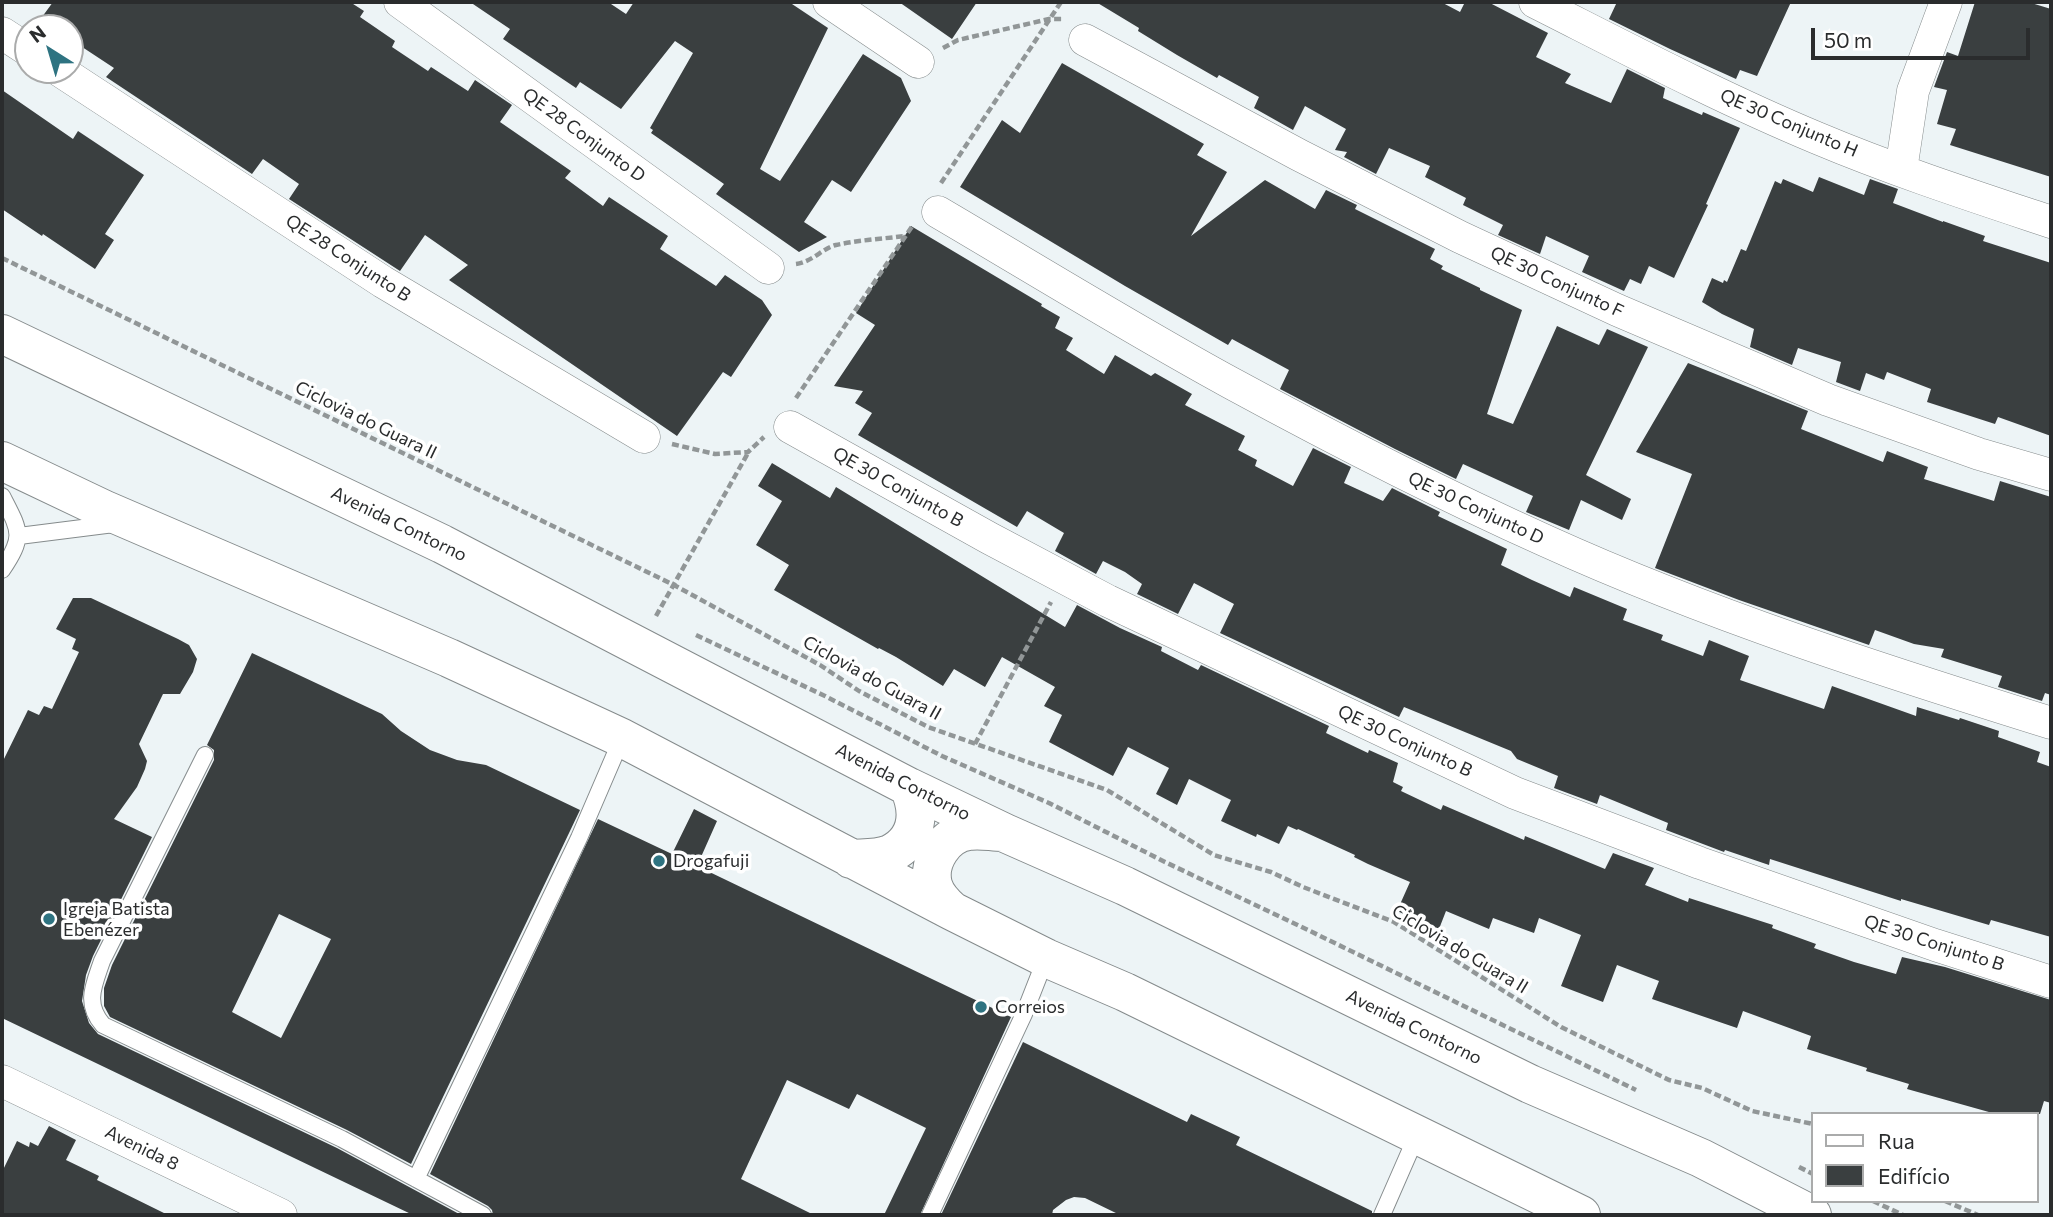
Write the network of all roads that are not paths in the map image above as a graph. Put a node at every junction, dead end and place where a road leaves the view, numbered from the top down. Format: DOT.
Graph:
graph roads {
  1 [pos="400,2"];
  2 [pos="829,2"];
  3 [pos="1535,2"];
  4 [pos="1946,2"];
  5 [pos="1078,29"];
  6 [pos="918,62"];
  7 [pos="80,84"];
  8 [pos="1901,170"];
  9 [pos="933,204"];
  10 [pos="2051,222"];
  11 [pos="768,268"];
  12 [pos="2,334"];
  13 [pos="784,422"];
  14 [pos="644,437"];
  15 [pos="2,461"];
  16 [pos="2051,475"];
  17 [pos="2,496"];
  18 [pos="154,531"];
  19 [pos="19,536"];
  20 [pos="2,570"];
  21 [pos="2051,723"];
  22 [pos="622,738"];
  23 [pos="205,755"];
  24 [pos="909,787"];
  25 [pos="1004,833"];
  26 [pos="851,859"];
  27 [pos="952,911"];
  28 [pos="1046,958"];
  29 [pos="2051,982"];
  30 [pos="2,1080"];
  31 [pos="1417,1135"];
  32 [pos="416,1180"];
  33 [pos="281,1215"];
  34 [pos="483,1215"];
  35 [pos="930,1215"];
  36 [pos="1382,1215"];
  37 [pos="1581,1215"];
  38 [pos="1812,1215"];
  1 -- 11 [label="street, QE 28 Conjunto D"];
  2 -- 6 [label="street"];
  3 -- 8 [label="street, QE 30 Conjunto H"];
  4 -- 8 [label="street"];
  5 -- 16 [label="street, QE 30 Conjunto F"];
  7 -- 14 [label="street, QE 28 Conjunto B"];
  8 -- 10 [label="street, QE 30 Conjunto H"];
  9 -- 21 [label="street, QE 30 Conjunto D"];
  12 -- 24 [label="main road, Avenida Contorno"];
  13 -- 29 [label="street, QE 30 Conjunto B"];
  15 -- 18 [label="main road"];
  17 -- 19 [label="lane"];
  18 -- 19 [label="lane"];
  18 -- 22 [label="main road"];
  19 -- 20 [label="lane"];
  22 -- 26 [label="main road"];
  22 -- 32 [label="lane"];
  23 -- 32 [label="lane"];
  24 -- 25 [label="main road, Avenida Contorno"];
  24 -- 26 [label="main road"];
  25 -- 27 [label="main road"];
  25 -- 38 [label="main road, Avenida Contorno"];
  26 -- 27 [label="main road"];
  27 -- 28 [label="main road"];
  28 -- 31 [label="main road"];
  28 -- 35 [label="lane"];
  30 -- 33 [label="street, Avenida 8"];
  31 -- 36 [label="lane"];
  31 -- 37 [label="main road"];
  32 -- 34 [label="lane"];
}
